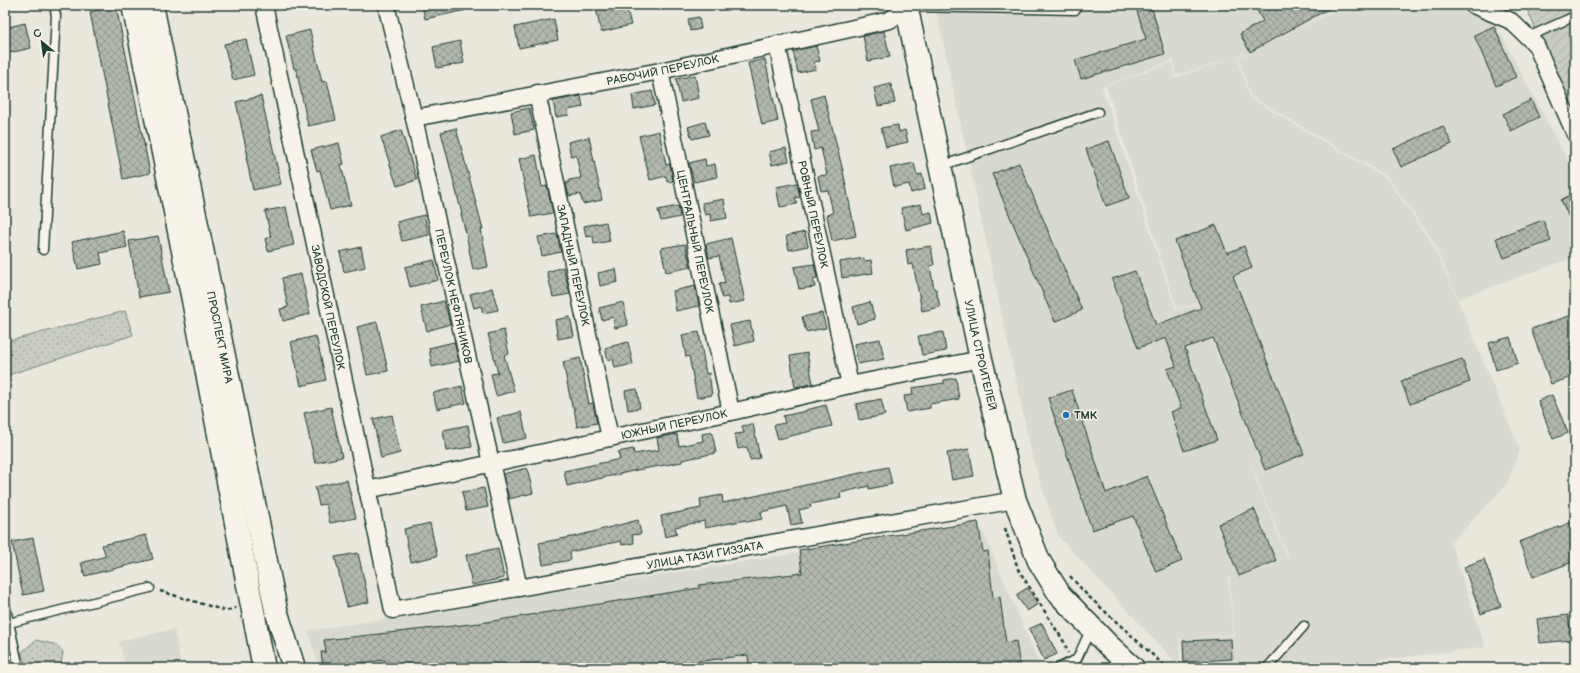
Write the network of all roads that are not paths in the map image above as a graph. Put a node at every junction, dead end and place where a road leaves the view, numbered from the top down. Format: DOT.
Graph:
graph roads {
  1 [pos="54,5"];
  2 [pos="133,5"];
  3 [pos="152,5"];
  4 [pos="264,5"];
  5 [pos="386,5"];
  6 [pos="1473,5"];
  7 [pos="906,6"];
  8 [pos="1009,7"];
  9 [pos="1075,10"];
  10 [pos="1575,16"];
  11 [pos="1528,37"];
  12 [pos="777,44"];
  13 [pos="660,72"];
  14 [pos="538,94"];
  15 [pos="1098,112"];
  16 [pos="414,118"];
  17 [pos="1575,134"];
  18 [pos="940,166"];
  19 [pos="43,250"];
  20 [pos="981,359"];
  21 [pos="850,385"];
  22 [pos="731,412"];
  23 [pos="610,438"];
  24 [pos="491,464"];
  25 [pos="367,490"];
  26 [pos="1015,500"];
  27 [pos="150,588"];
  28 [pos="519,588"];
  29 [pos="5,604"];
  30 [pos="393,610"];
  31 [pos="9,623"];
  32 [pos="1304,626"];
  33 [pos="1092,627"];
  34 [pos="19,668"];
  35 [pos="264,668"];
  36 [pos="294,668"];
  37 [pos="1058,668"];
  38 [pos="1133,668"];
  39 [pos="1267,668"];
  1 -- 19 [label="lane"];
  2 -- 35 [label="main road, ПРОСПЕКТ МИРА"];
  3 -- 36 [label="main road, ПРОСПЕКТ МИРА"];
  4 -- 25 [label="street, ЗАВОДСКОЙ ПЕРЕУЛОК"];
  5 -- 16 [label="street, ПЕРЕУЛОК НЕФТЯНИКОВ"];
  6 -- 11 [label="street"];
  7 -- 8 [label="lane"];
  7 -- 12 [label="street, РАБОЧИЙ ПЕРЕУЛОК"];
  7 -- 18 [label="main road, УЛИЦА СТРОИТЕЛЕЙ"];
  8 -- 9 [label="lane"];
  10 -- 11 [label="lane"];
  11 -- 17 [label="street"];
  12 -- 13 [label="street, РАБОЧИЙ ПЕРЕУЛОК"];
  12 -- 21 [label="street, РОВНЫЙ ПЕРЕУЛОК"];
  13 -- 14 [label="street, РАБОЧИЙ ПЕРЕУЛОК"];
  13 -- 22 [label="street, ЦЕНТРАЛЬНЫЙ ПЕРЕУЛОК"];
  14 -- 16 [label="street, РАБОЧИЙ ПЕРЕУЛОК"];
  14 -- 23 [label="street, ЗАПАДНЫЙ ПЕРЕУЛОК"];
  15 -- 18 [label="lane"];
  16 -- 24 [label="street, ПЕРЕУЛОК НЕФТЯНИКОВ"];
  18 -- 20 [label="main road, УЛИЦА СТРОИТЕЛЕЙ"];
  20 -- 21 [label="street, ЮЖНЫЙ ПЕРЕУЛОК"];
  20 -- 26 [label="main road, УЛИЦА СТРОИТЕЛЕЙ"];
  21 -- 22 [label="street, ЮЖНЫЙ ПЕРЕУЛОК"];
  22 -- 23 [label="street, ЮЖНЫЙ ПЕРЕУЛОК"];
  23 -- 24 [label="street, ЮЖНЫЙ ПЕРЕУЛОК"];
  24 -- 25 [label="street, ЮЖНЫЙ ПЕРЕУЛОК"];
  24 -- 28 [label="street, ПЕРЕУЛОК НЕФТЯНИКОВ"];
  25 -- 30 [label="street, ЗАВОДСКОЙ ПЕРЕУЛОК"];
  26 -- 28 [label="street, УЛИЦА ТАЗИ ГИЗЗАТА"];
  26 -- 33 [label="main road, УЛИЦА СТРОИТЕЛЕЙ"];
  27 -- 31 [label="lane"];
  28 -- 30 [label="street, УЛИЦА ТАЗИ ГИЗЗАТА"];
  29 -- 31 [label="lane"];
  31 -- 34 [label="lane"];
  32 -- 39 [label="lane"];
  33 -- 37 [label="lane"];
  33 -- 38 [label="main road, УЛИЦА СТРОИТЕЛЕЙ"];
}
